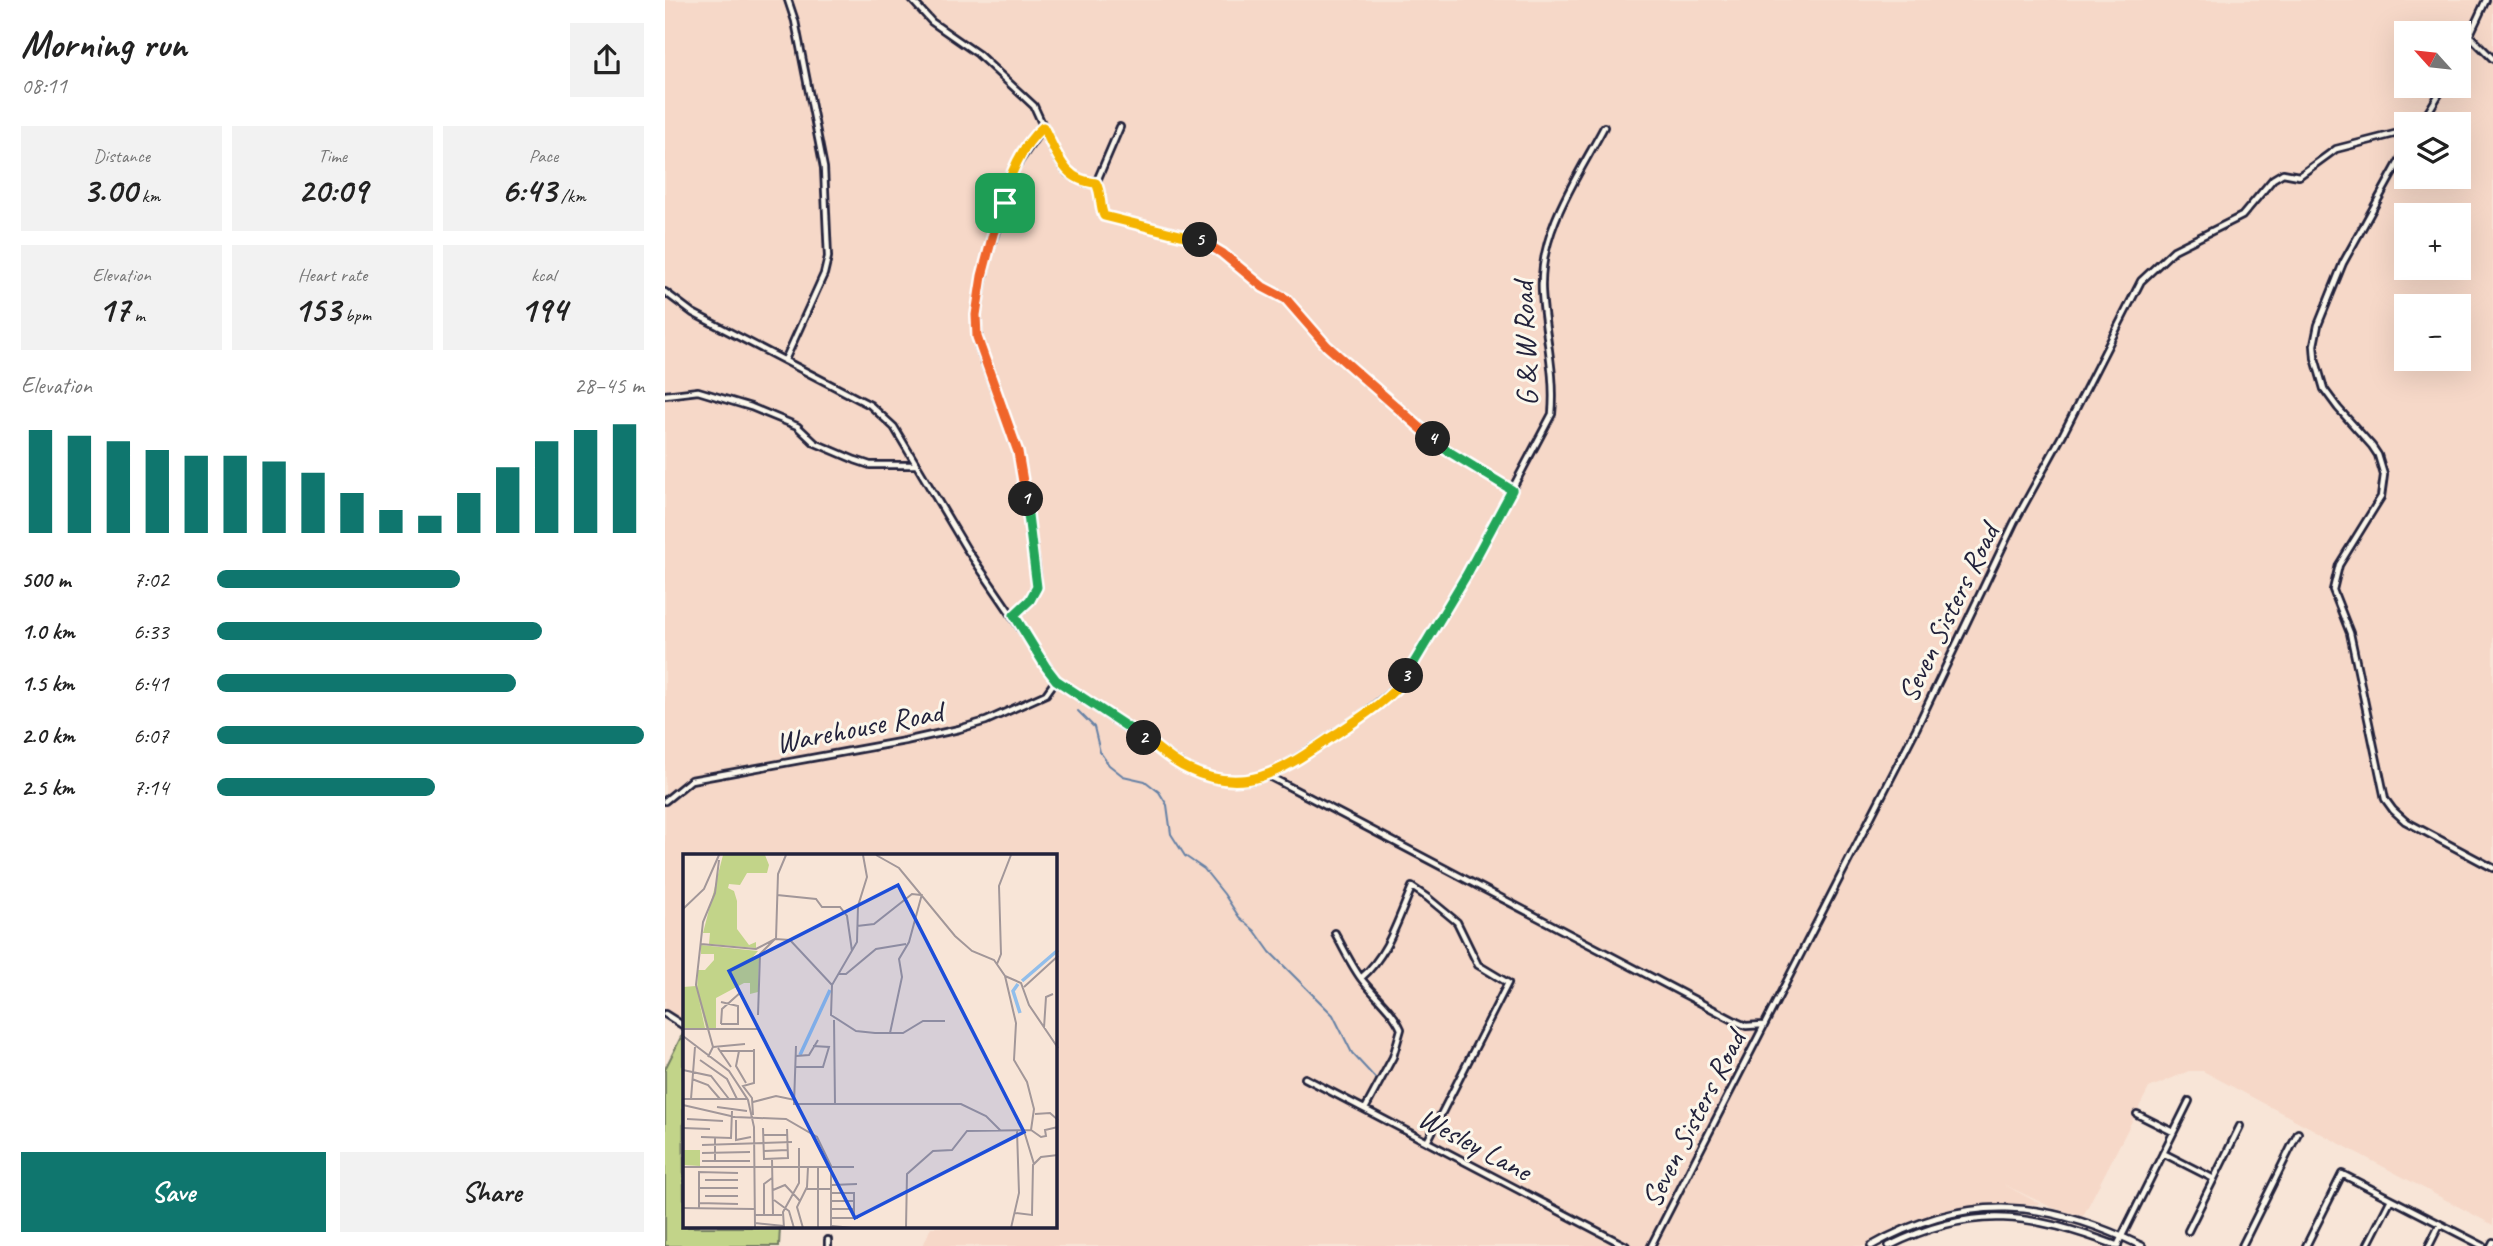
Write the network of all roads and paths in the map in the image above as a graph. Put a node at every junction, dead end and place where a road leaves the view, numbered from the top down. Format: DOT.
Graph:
graph roads {
  1 [pos="788,0"];
  2 [pos="912,0"];
  3 [pos="2486,0"];
  4 [pos="2471,31"];
  5 [pos="2471,37"];
  6 [pos="2493,59"];
  7 [pos="1043,127"];
  8 [pos="1120,127"];
  9 [pos="1604,127"];
  10 [pos="2394,134"];
  11 [pos="2394,171"];
  12 [pos="1096,183"];
  13 [pos="665,292"];
  14 [pos="785,360"];
  15 [pos="665,396"];
  16 [pos="915,465"];
  17 [pos="1512,490"];
  18 [pos="1014,615"];
  19 [pos="1056,680"];
  20 [pos="1267,775"];
  21 [pos="665,801"];
  22 [pos="2493,869"];
  23 [pos="1335,933"];
  24 [pos="1361,978"];
  25 [pos="665,1014"];
  26 [pos="683,1025"];
  27 [pos="1764,1025"];
  28 [pos="1305,1078"];
  29 [pos="2189,1101"];
  30 [pos="1365,1109"];
  31 [pos="2137,1114"];
  32 [pos="2240,1126"];
  33 [pos="2173,1132"];
  34 [pos="2298,1133"];
  35 [pos="1427,1142"];
  36 [pos="2163,1153"];
  37 [pos="2214,1179"];
  38 [pos="2391,1199"];
  39 [pos="2440,1224"];
  40 [pos="2188,1231"];
  41 [pos="2122,1236"];
  42 [pos="1620,1245"];
  43 [pos="1626,1246"];
  44 [pos="1651,1246"];
  45 [pos="1871,1246"];
  46 [pos="1889,1246"];
  47 [pos="2117,1246"];
  48 [pos="2142,1246"];
  49 [pos="2242,1246"];
  50 [pos="2305,1246"];
  51 [pos="2367,1246"];
  52 [pos="2429,1246"];
  53 [pos="2483,1246"];
  1 -- 14 [label="street"];
  2 -- 7 [label="street"];
  3 -- 4 [label="street"];
  5 -- 6 [label="street"];
  7 -- 12 [label="street"];
  7 -- 18 [label="street"];
  8 -- 12 [label="street"];
  9 -- 17 [label="street, G & W Road"];
  10 -- 27 [label="street, Seven Sisters Road"];
  11 -- 22 [label="street"];
  12 -- 17 [label="street"];
  13 -- 14 [label="street, G & W Road"];
  14 -- 16 [label="street, G & W Road"];
  15 -- 16 [label="street"];
  16 -- 18 [label="street, G & W Road"];
  17 -- 20 [label="street, G & W Road"];
  18 -- 19 [label="street, G & W Road"];
  19 -- 20 [label="street, G & W Road"];
  19 -- 21 [label="street, Warehouse Road"];
  20 -- 27 [label="street"];
  23 -- 24 [label="street"];
  24 -- 30 [label="street"];
  24 -- 35 [label="street"];
  25 -- 26 [label="street"];
  27 -- 44 [label="street, Seven Sisters Road"];
  28 -- 30 [label="street, Wesley Lane"];
  29 -- 33 [label="street"];
  30 -- 35 [label="street, Wesley Lane"];
  31 -- 33 [label="street"];
  32 -- 37 [label="street"];
  33 -- 36 [label="street"];
  34 -- 49 [label="street"];
  35 -- 42 [label="street, Wesley Lane"];
  36 -- 37 [label="street"];
  36 -- 41 [label="street"];
  37 -- 40 [label="street"];
  38 -- 39 [label="street"];
  38 -- 50 [label="street"];
  38 -- 51 [label="street"];
  39 -- 52 [label="street"];
  39 -- 53 [label="street"];
  41 -- 45 [label="main road"];
  41 -- 47 [label="street"];
  41 -- 48 [label="main road"];
  42 -- 43 [label="street, Wesley Lane"];
  46 -- 47 [label="main road"];
}
